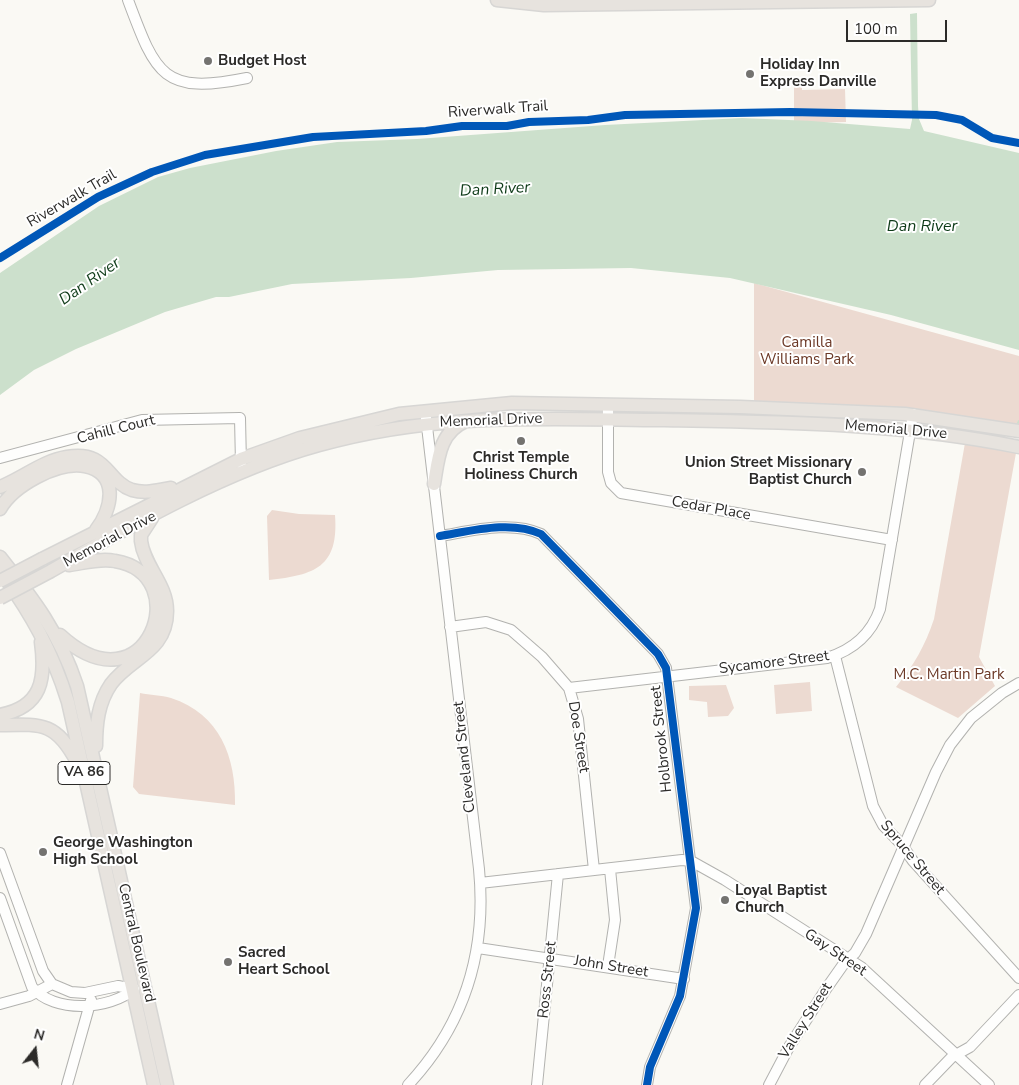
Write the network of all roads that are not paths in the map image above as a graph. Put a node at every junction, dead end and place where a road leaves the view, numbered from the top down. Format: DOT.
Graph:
graph roads {
  1 [pos="128,0"];
  2 [pos="497,0"];
  3 [pos="828,0"];
  4 [pos="929,0"];
  5 [pos="248,78"];
  6 [pos="608,405"];
  7 [pos="914,414"];
  8 [pos="426,417"];
  9 [pos="470,419"];
  10 [pos="609,420"];
  11 [pos="911,430"];
  12 [pos="1019,431"];
  13 [pos="1019,447"];
  14 [pos="0,458"];
  15 [pos="241,459"];
  16 [pos="241,473"];
  17 [pos="434,484"];
  18 [pos="0,487"];
  19 [pos="178,488"];
  20 [pos="0,510"];
  21 [pos="152,517"];
  22 [pos="96,530"];
  23 [pos="440,536"];
  24 [pos="892,540"];
  25 [pos="0,559"];
  26 [pos="55,569"];
  27 [pos="0,581"];
  28 [pos="0,598"];
  29 [pos="51,626"];
  30 [pos="450,627"];
  31 [pos="38,628"];
  32 [pos="835,656"];
  33 [pos="668,675"];
  34 [pos="1019,683"];
  35 [pos="569,688"];
  36 [pos="0,714"];
  37 [pos="0,725"];
  38 [pos="96,766"];
  39 [pos="85,776"];
  40 [pos="905,848"];
  41 [pos="0,853"];
  42 [pos="691,861"];
  43 [pos="610,869"];
  44 [pos="594,870"];
  45 [pos="558,874"];
  46 [pos="480,883"];
  47 [pos="0,898"];
  48 [pos="478,948"];
  49 [pos="550,958"];
  50 [pos="848,959"];
  51 [pos="608,966"];
  52 [pos="1019,978"];
  53 [pos="684,979"];
  54 [pos="52,984"];
  55 [pos="134,989"];
  56 [pos="36,992"];
  57 [pos="93,992"];
  58 [pos="1019,996"];
  59 [pos="0,1004"];
  60 [pos="90,1005"];
  61 [pos="955,1054"];
  62 [pos="67,1085"];
  63 [pos="154,1085"];
  64 [pos="167,1085"];
  65 [pos="408,1085"];
  66 [pos="537,1085"];
  67 [pos="646,1085"];
  68 [pos="769,1085"];
  69 [pos="925,1085"];
  70 [pos="989,1085"];
  1 -- 5 [label="street"];
  2 -- 3 [label="main road"];
  3 -- 4 [label="main road"];
  6 -- 7 [label="main road, Memorial Drive"];
  6 -- 8 [label="main road, Memorial Drive"];
  6 -- 10 [label="street, Cedar Place"];
  7 -- 11 [label="street, Sycamore Street"];
  7 -- 12 [label="main road, Memorial Drive"];
  8 -- 9 [label="main road, Memorial Drive"];
  8 -- 15 [label="main road, Memorial Drive"];
  8 -- 16 [label="main road, Memorial Drive"];
  8 -- 17 [label="street, Cleveland Street"];
  9 -- 10 [label="main road, Memorial Drive"];
  9 -- 17 [label="main road"];
  10 -- 11 [label="main road, Memorial Drive"];
  10 -- 24 [label="street, Cedar Place"];
  11 -- 13 [label="main road, Memorial Drive"];
  11 -- 24 [label="street, Sycamore Street"];
  14 -- 15 [label="street, Cahill Court"];
  15 -- 16 [label="street, Cahill Court"];
  15 -- 19 [label="main road, Memorial Drive"];
  16 -- 21 [label="main road, Memorial Drive"];
  17 -- 23 [label="street, Cleveland Street"];
  18 -- 19 [label="main road"];
  19 -- 22 [label="main road, Memorial Drive"];
  20 -- 22 [label="main road"];
  21 -- 26 [label="main road, Memorial Drive"];
  21 -- 38 [label="main road"];
  22 -- 27 [label="main road, Memorial Drive, bridge"];
  23 -- 30 [label="street, Cleveland Street"];
  23 -- 33 [label="street, Holbrook Street"];
  24 -- 32 [label="street, Sycamore Street"];
  25 -- 29 [label="main road, Central Boulevard"];
  25 -- 31 [label="main road, Central Boulevard / VA 86"];
  26 -- 28 [label="main road, Memorial Drive, bridge"];
  26 -- 29 [label="main road"];
  29 -- 38 [label="main road, Central Boulevard / VA 86"];
  30 -- 35 [label="street, Doe Street"];
  30 -- 46 [label="street, Cleveland Street"];
  31 -- 36 [label="main road"];
  31 -- 39 [label="main road, Central Boulevard / VA 86"];
  32 -- 33 [label="street, Sycamore Street"];
  32 -- 40 [label="street, Spruce Street"];
  33 -- 35 [label="street, Sycamore Street"];
  33 -- 42 [label="street, Holbrook Street"];
  34 -- 40 [label="street, Valley Street"];
  35 -- 44 [label="street, Doe Street"];
  37 -- 39 [label="main road"];
  38 -- 64 [label="main road, Central Boulevard / VA 86"];
  39 -- 55 [label="main road, Central Boulevard / VA 86"];
  40 -- 50 [label="street, Valley Street"];
  40 -- 52 [label="street, Spruce Street"];
  41 -- 54 [label="street"];
  42 -- 43 [label="street"];
  42 -- 50 [label="street, Gay Street"];
  42 -- 53 [label="street, Holbrook Street"];
  43 -- 44 [label="street"];
  43 -- 51 [label="street"];
  44 -- 45 [label="street"];
  45 -- 46 [label="street"];
  45 -- 49 [label="street, Ross Street"];
  46 -- 48 [label="street, Cleveland Street"];
  47 -- 56 [label="street"];
  48 -- 49 [label="street, John Street"];
  48 -- 65 [label="street, Cleveland Street"];
  49 -- 51 [label="street, John Street"];
  49 -- 66 [label="street, Ross Street"];
  50 -- 61 [label="street, Gay Street"];
  50 -- 68 [label="street, Valley Street"];
  51 -- 53 [label="street, John Street"];
  53 -- 67 [label="street, Holbrook Street"];
  54 -- 56 [label="street"];
  54 -- 57 [label="street"];
  55 -- 57 [label="street"];
  55 -- 60 [label="street"];
  55 -- 63 [label="main road, Central Boulevard / VA 86"];
  56 -- 59 [label="street"];
  56 -- 60 [label="street"];
  57 -- 60 [label="street"];
  58 -- 61 [label="street"];
  60 -- 62 [label="street"];
  61 -- 69 [label="street"];
  61 -- 70 [label="street, Gay Street"];
}
